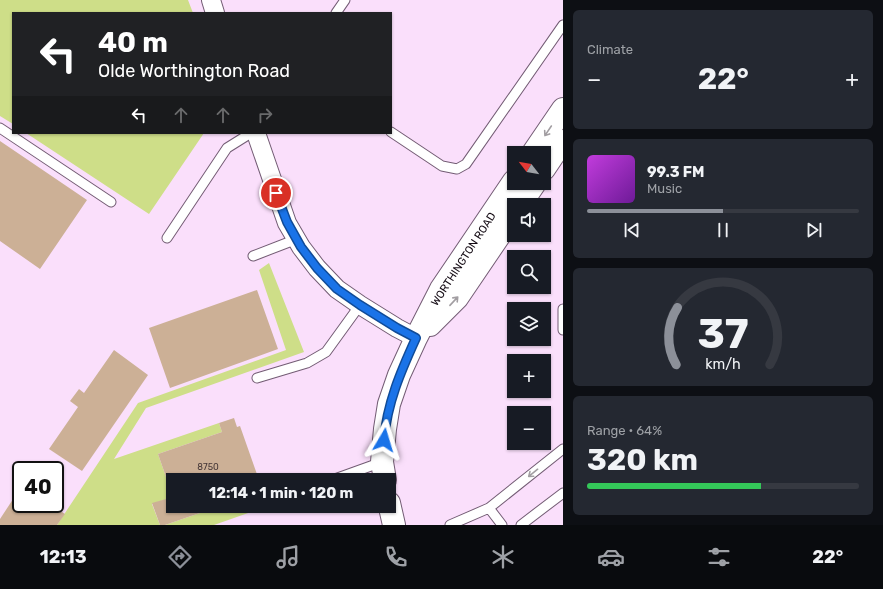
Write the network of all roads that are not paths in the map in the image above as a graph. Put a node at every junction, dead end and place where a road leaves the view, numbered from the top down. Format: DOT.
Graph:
graph roads {
  1 [pos="211,0"];
  2 [pos="345,0"];
  3 [pos="215,12"];
  4 [pos="337,12"];
  5 [pos="563,25"];
  6 [pos="563,108"];
  7 [pos="0,128"];
  8 [pos="392,133"];
  9 [pos="249,134"];
  10 [pos="256,134"];
  11 [pos="563,141"];
  12 [pos="538,146"];
  13 [pos="551,159"];
  14 [pos="508,190"];
  15 [pos="111,202"];
  16 [pos="507,224"];
  17 [pos="167,238"];
  18 [pos="297,239"];
  19 [pos="253,256"];
  20 [pos="360,305"];
  21 [pos="563,309"];
  22 [pos="563,330"];
  23 [pos="416,338"];
  24 [pos="257,378"];
  25 [pos="563,449"];
  26 [pos="384,471"];
  27 [pos="372,473"];
  28 [pos="563,492"];
  29 [pos="489,508"];
  30 [pos="391,513"];
  31 [pos="394,525"];
  32 [pos="450,525"];
  33 [pos="502,525"];
  34 [pos="521,525"];
  1 -- 3 [label="street"];
  2 -- 4 [label="lane"];
  5 -- 8 [label="lane"];
  6 -- 12 [label="street, one-way"];
  7 -- 15 [label="lane"];
  9 -- 17 [label="lane"];
  10 -- 18 [label="street"];
  11 -- 13 [label="street"];
  14 -- 23 [label="street, WORTHINGTON ROAD"];
  23 -- 16 [label="street, WORTHINGTON ROAD, one-way"];
  18 -- 19 [label="lane"];
  18 -- 20 [label="street"];
  20 -- 23 [label="street"];
  20 -- 24 [label="lane"];
  21 -- 22 [label="lane"];
  23 -- 26 [label="street, WORTHINGTON ROAD"];
  25 -- 29 [label="lane, one-way"];
  26 -- 27 [label="lane"];
  28 -- 34 [label="lane"];
  29 -- 32 [label="lane"];
  29 -- 33 [label="lane"];
  30 -- 31 [label="street"];
}
